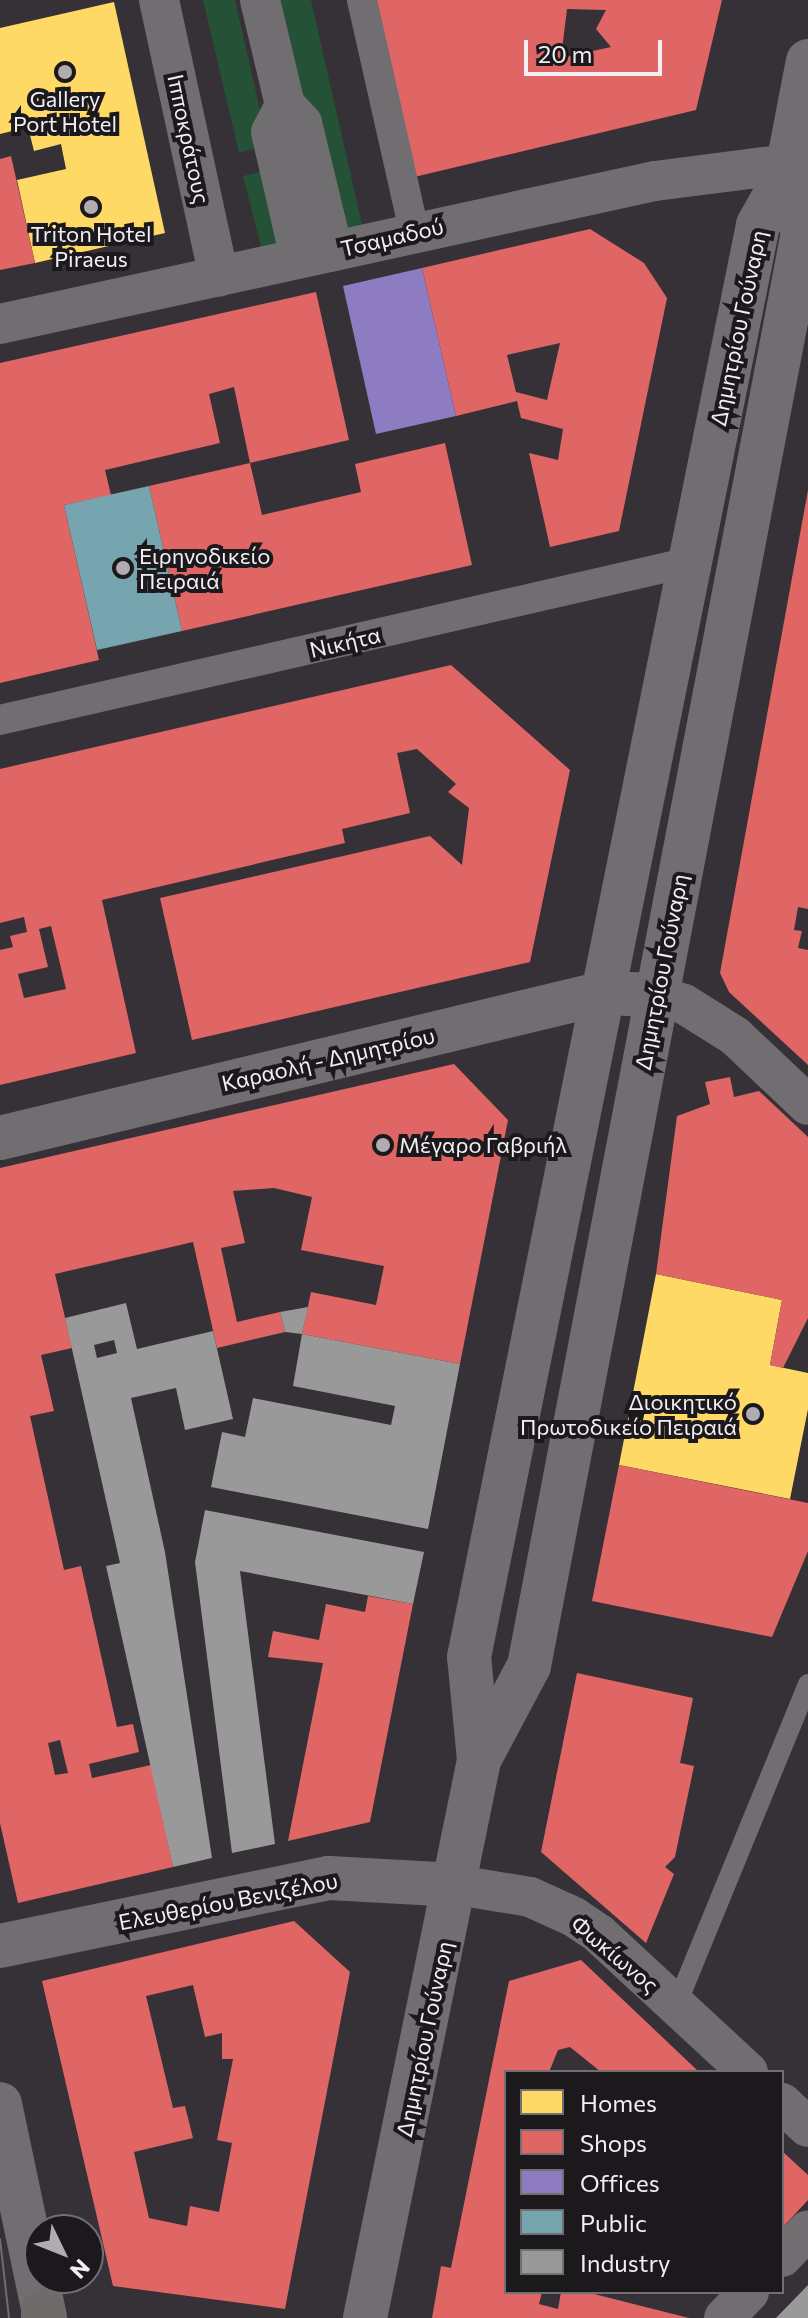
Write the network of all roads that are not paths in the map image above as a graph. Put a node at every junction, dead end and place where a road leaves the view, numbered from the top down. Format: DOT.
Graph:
graph roads {
  1 [pos="159,0"];
  2 [pos="260,0"];
  3 [pos="362,0"];
  4 [pos="808,61"];
  5 [pos="794,168"];
  6 [pos="414,231"];
  7 [pos="316,254"];
  8 [pos="219,277"];
  9 [pos="0,324"];
  10 [pos="793,346"];
  11 [pos="690,562"];
  12 [pos="0,720"];
  13 [pos="603,993"];
  14 [pos="657,995"];
  15 [pos="808,1105"];
  16 [pos="0,1138"];
  17 [pos="808,1684"];
  18 [pos="479,1760"];
  19 [pos="457,1885"];
  20 [pos="0,1946"];
  21 [pos="676,2006"];
  22 [pos="746,2070"];
  23 [pos="0,2104"];
  24 [pos="784,2105"];
  25 [pos="808,2127"];
  26 [pos="808,2230"];
  27 [pos="784,2255"];
  28 [pos="747,2294"];
  29 [pos="44,2316"];
  30 [pos="365,2318"];
  31 [pos="724,2318"];
  1 -- 8 [label="street, Ιπποκράτους"];
  2 -- 7 [label="street"];
  3 -- 6 [label="street"];
  4 -- 5 [label="main road, Δημητρίου Γούναρη"];
  5 -- 6 [label="street, Τσαμαδού"];
  5 -- 10 [label="main road, Δημητρίου Γούναρη"];
  5 -- 11 [label="main road, Δημητρίου Γούναρη"];
  6 -- 7 [label="street, Τσαμαδού"];
  7 -- 8 [label="street, Τσαμαδού"];
  8 -- 9 [label="street, Τσαμαδού"];
  10 -- 14 [label="main road, Δημητρίου Γούναρη"];
  11 -- 12 [label="street, Νικήτα"];
  11 -- 13 [label="main road, Δημητρίου Γούναρη"];
  13 -- 14 [label="main road, Καραολή - Δημητρίου"];
  13 -- 16 [label="main road, Καραολή - Δημητρίου"];
  13 -- 18 [label="main road, Δημητρίου Γούναρη"];
  14 -- 15 [label="street"];
  14 -- 18 [label="main road, Δημητρίου Γούναρη"];
  17 -- 21 [label="lane"];
  18 -- 19 [label="main road, Δημητρίου Γούναρη"];
  19 -- 20 [label="main road, Ελευθερίου Βενιζέλου"];
  19 -- 21 [label="street, Φωκίωνος"];
  19 -- 30 [label="main road, Δημητρίου Γούναρη"];
  21 -- 22 [label="street, Φωκίωνος"];
  23 -- 29 [label="main road"];
  24 -- 25 [label="street"];
  26 -- 27 [label="street"];
  28 -- 31 [label="street"];
}
